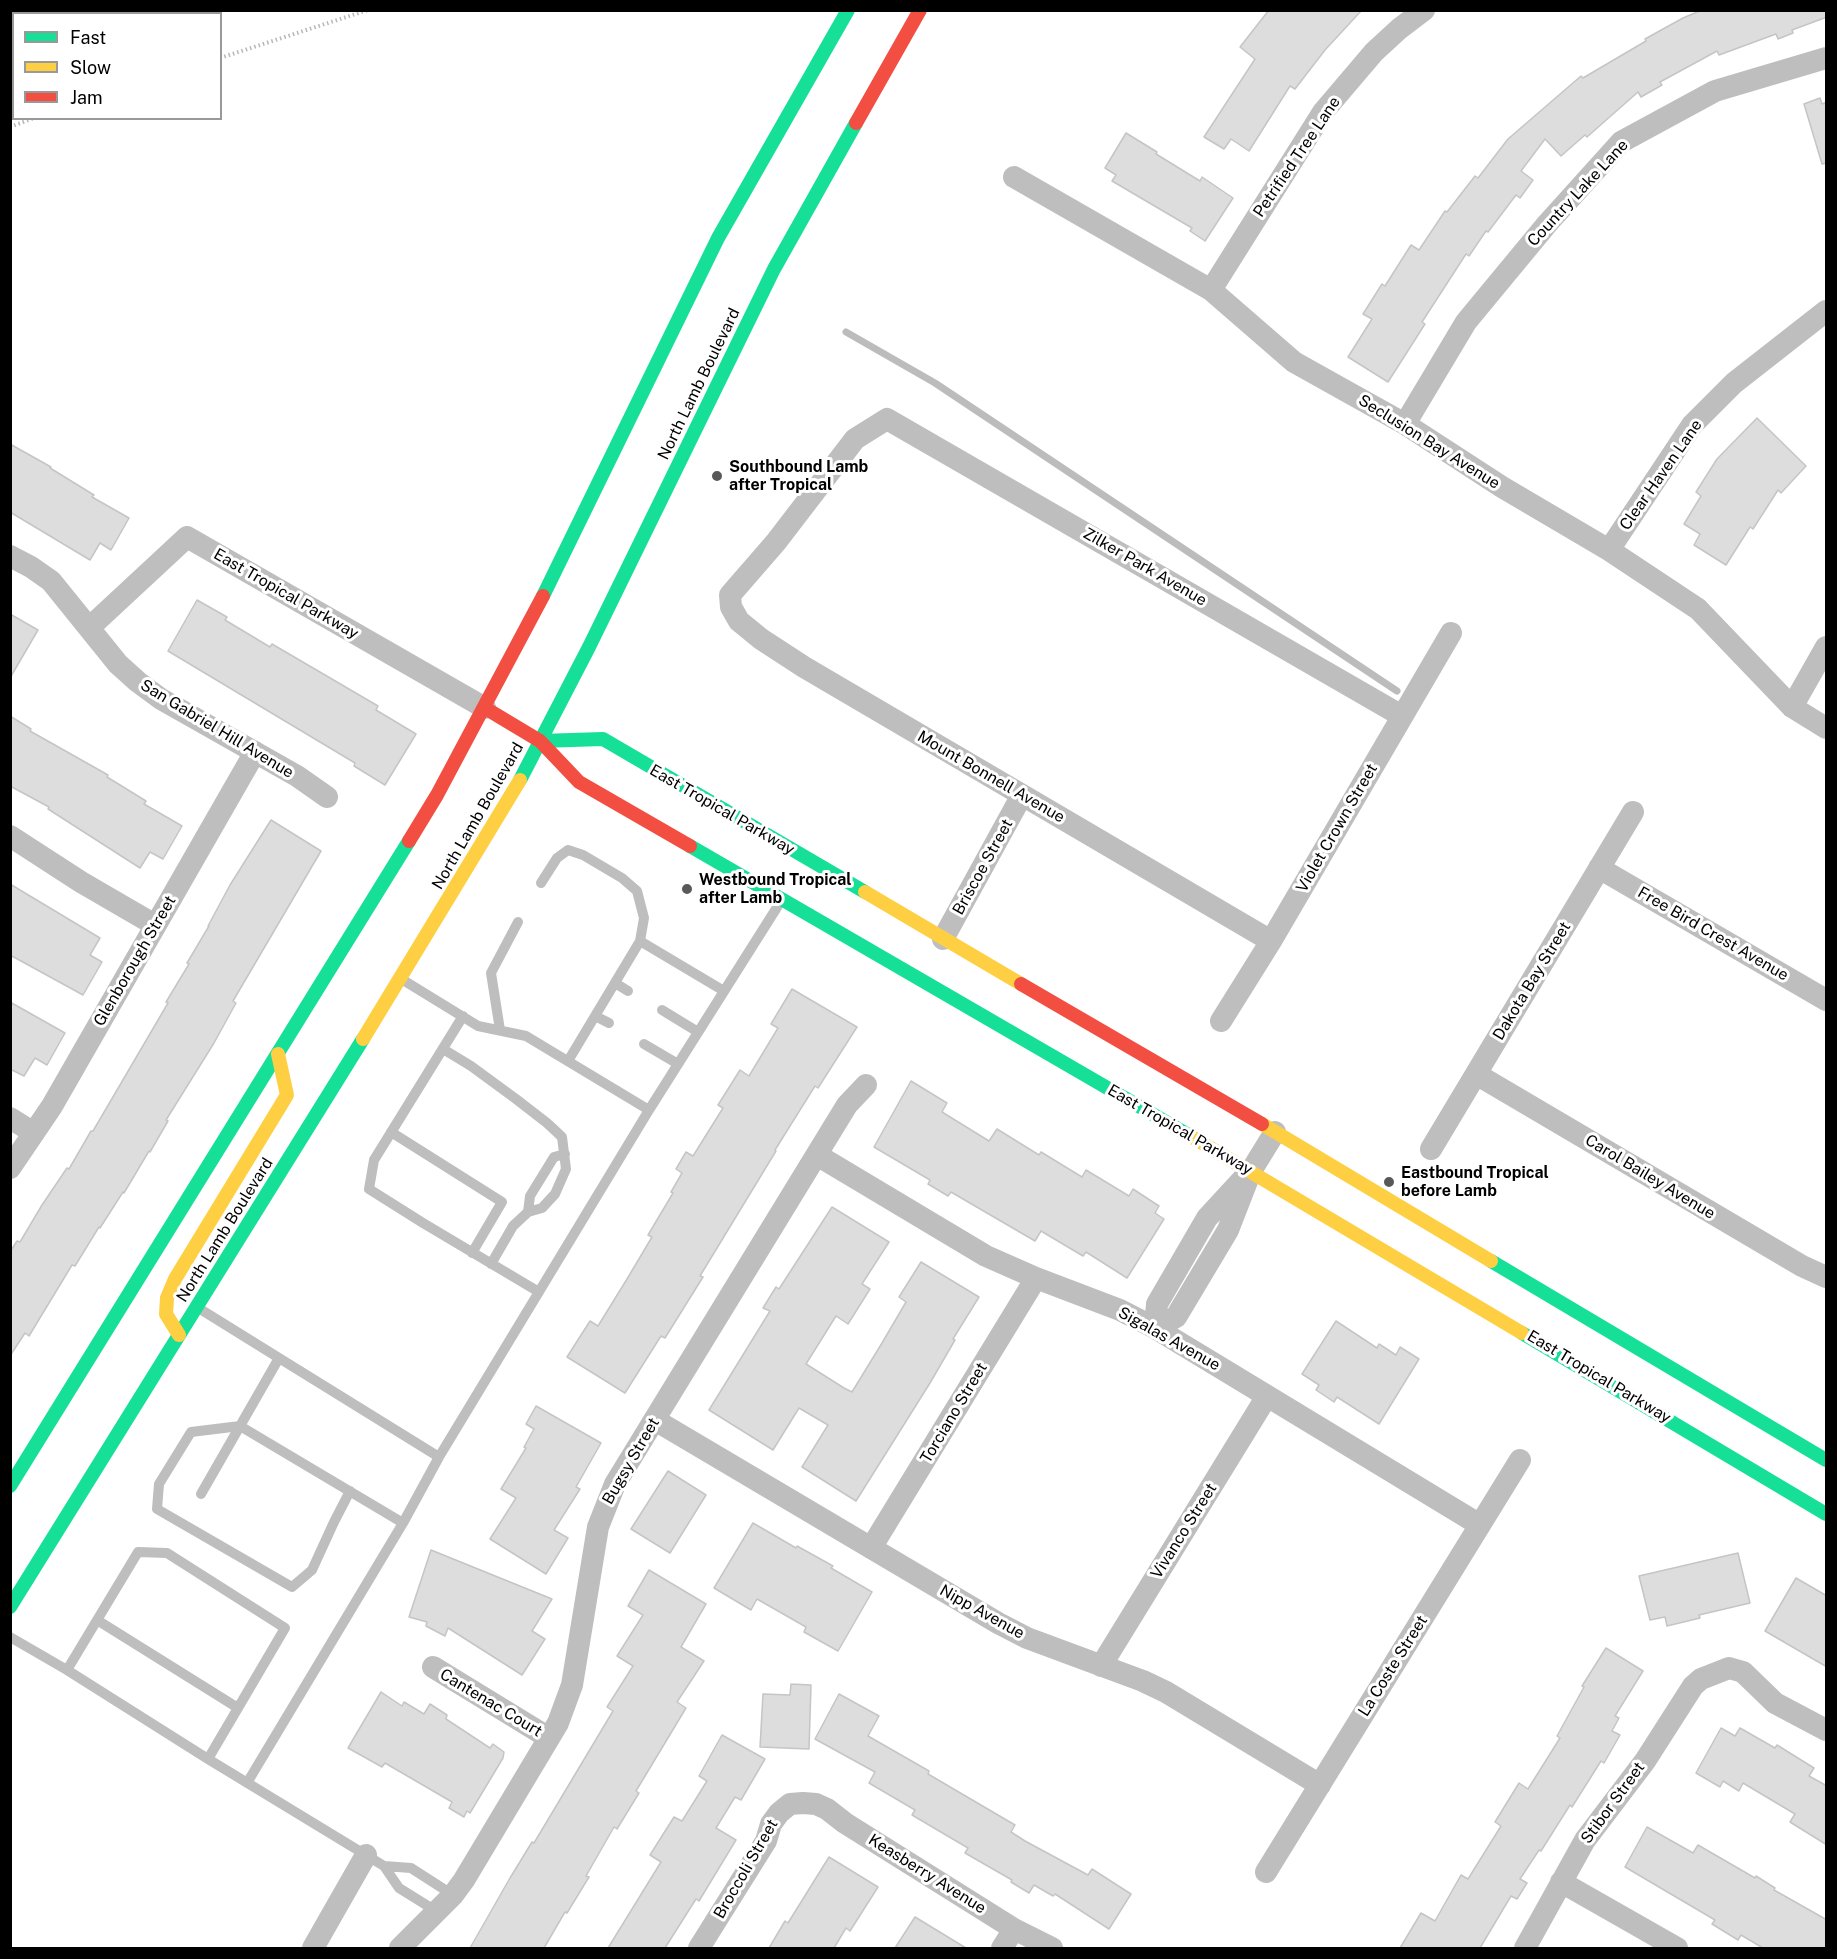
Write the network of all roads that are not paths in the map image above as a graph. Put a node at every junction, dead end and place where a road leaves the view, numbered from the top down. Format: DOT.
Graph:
graph roads {
  1 [pos="849,10"];
  2 [pos="920,10"];
  3 [pos="1424,10"];
  4 [pos="1827,58"];
  5 [pos="1014,177"];
  6 [pos="1211,290"];
  7 [pos="1827,311"];
  8 [pos="887,419"];
  9 [pos="1405,424"];
  10 [pos="1609,550"];
  11 [pos="10,556"];
  12 [pos="89,628"];
  13 [pos="1451,633"];
  14 [pos="1827,647"];
  15 [pos="1792,707"];
  16 [pos="485,708"];
  17 [pos="1402,716"];
  18 [pos="1827,728"];
  19 [pos="540,741"];
  20 [pos="255,752"];
  21 [pos="1022,795"];
  22 [pos="327,797"];
  23 [pos="1633,812"];
  24 [pos="10,836"];
  25 [pos="1599,868"];
  26 [pos="541,884"];
  27 [pos="781,901"];
  28 [pos="518,922"];
  29 [pos="155,925"];
  30 [pos="943,939"];
  31 [pos="640,941"];
  32 [pos="1271,941"];
  33 [pos="400,979"];
  34 [pos="615,983"];
  35 [pos="628,991"];
  36 [pos="724,991"];
  37 [pos="1827,1000"];
  38 [pos="662,1010"];
  39 [pos="595,1016"];
  40 [pos="463,1017"];
  41 [pos="1221,1021"];
  42 [pos="609,1023"];
  43 [pos="500,1030"];
  44 [pos="698,1032"];
  45 [pos="644,1044"];
  46 [pos="443,1049"];
  47 [pos="278,1054"];
  48 [pos="568,1061"];
  49 [pos="678,1064"];
  50 [pos="1476,1074"];
  51 [pos="866,1085"];
  52 [pos="649,1110"];
  53 [pos="10,1118"];
  54 [pos="391,1132"];
  55 [pos="1275,1132"];
  56 [pos="34,1133"];
  57 [pos="1431,1149"];
  58 [pos="565,1154"];
  59 [pos="817,1155"];
  60 [pos="10,1168"];
  61 [pos="1251,1170"];
  62 [pos="528,1212"];
  63 [pos="472,1253"];
  64 [pos="491,1264"];
  65 [pos="1827,1277"];
  66 [pos="1036,1278"];
  67 [pos="539,1292"];
  68 [pos="197,1307"];
  69 [pos="1155,1328"];
  70 [pos="179,1335"];
  71 [pos="279,1358"];
  72 [pos="1267,1396"];
  73 [pos="655,1420"];
  74 [pos="240,1426"];
  75 [pos="440,1457"];
  76 [pos="1520,1460"];
  77 [pos="1827,1460"];
  78 [pos="10,1486"];
  79 [pos="350,1491"];
  80 [pos="201,1494"];
  81 [pos="1827,1514"];
  82 [pos="403,1523"];
  83 [pos="1480,1525"];
  84 [pos="871,1548"];
  85 [pos="10,1607"];
  86 [pos="97,1620"];
  87 [pos="10,1637"];
  88 [pos="1101,1666"];
  89 [pos="433,1667"];
  90 [pos="67,1670"];
  91 [pos="238,1708"];
  92 [pos="1827,1730"];
  93 [pos="549,1738"];
  94 [pos="208,1759"];
  95 [pos="248,1783"];
  96 [pos="1320,1785"];
  97 [pos="802,1803"];
  98 [pos="375,1860"];
  99 [pos="1266,1872"];
  100 [pos="1561,1882"];
  101 [pos="453,1895"];
  102 [pos="436,1911"];
  103 [pos="1008,1939"];
  104 [pos="313,1948"];
  105 [pos="400,1948"];
  106 [pos="699,1948"];
  107 [pos="1052,1948"];
  108 [pos="1525,1948"];
  109 [pos="1677,1948"];
  1 -- 16 [label="main road"];
  2 -- 19 [label="main road, North Lamb Boulevard"];
  3 -- 6 [label="street, Petrified Tree Lane"];
  4 -- 9 [label="street, Country Lake Lane"];
  5 -- 6 [label="street, Seclusion Bay Avenue"];
  6 -- 9 [label="street, Seclusion Bay Avenue"];
  7 -- 10 [label="street, Clear Haven Lane"];
  8 -- 17 [label="street, Zilker Park Avenue"];
  8 -- 21 [label="street, Mount Bonnell Avenue"];
  9 -- 10 [label="street, Seclusion Bay Avenue"];
  10 -- 15 [label="street, Seclusion Bay Avenue"];
  11 -- 12 [label="street, San Gabriel Hill Avenue"];
  12 -- 16 [label="street, East Tropical Parkway"];
  12 -- 20 [label="street, San Gabriel Hill Avenue"];
  13 -- 17 [label="street, Violet Crown Street"];
  14 -- 15 [label="street"];
  15 -- 18 [label="street, Seclusion Bay Avenue"];
  16 -- 19 [label="main road, East Tropical Parkway"];
  16 -- 47 [label="main road"];
  17 -- 32 [label="street, Violet Crown Street"];
  19 -- 27 [label="main road, East Tropical Parkway"];
  19 -- 30 [label="main road, East Tropical Parkway"];
  19 -- 33 [label="main road, North Lamb Boulevard"];
  20 -- 22 [label="street, San Gabriel Hill Avenue"];
  20 -- 29 [label="street, Glenborough Street"];
  21 -- 30 [label="street, Briscoe Street"];
  21 -- 32 [label="street, Mount Bonnell Avenue"];
  23 -- 25 [label="street, Dakota Bay Street"];
  24 -- 29 [label="street"];
  25 -- 37 [label="street, Free Bird Crest Avenue"];
  25 -- 50 [label="street, Dakota Bay Street"];
  26 -- 31 [label="lane"];
  27 -- 36 [label="lane"];
  27 -- 61 [label="main road, East Tropical Parkway"];
  28 -- 43 [label="lane"];
  29 -- 56 [label="street, Glenborough Street"];
  30 -- 55 [label="main road, East Tropical Parkway"];
  31 -- 34 [label="lane"];
  31 -- 36 [label="lane"];
  32 -- 41 [label="street, Violet Crown Street"];
  33 -- 40 [label="lane"];
  33 -- 68 [label="main road, North Lamb Boulevard"];
  34 -- 35 [label="lane"];
  34 -- 39 [label="lane"];
  36 -- 44 [label="lane"];
  38 -- 44 [label="lane"];
  39 -- 42 [label="lane"];
  39 -- 48 [label="lane"];
  40 -- 43 [label="lane"];
  40 -- 46 [label="lane"];
  43 -- 48 [label="lane"];
  44 -- 49 [label="lane"];
  45 -- 49 [label="lane"];
  46 -- 54 [label="lane"];
  46 -- 58 [label="lane"];
  47 -- 70 [label="main road"];
  47 -- 78 [label="main road"];
  48 -- 52 [label="lane"];
  49 -- 52 [label="lane"];
  50 -- 57 [label="street, Dakota Bay Street"];
  50 -- 65 [label="street, Carol Bailey Avenue"];
  51 -- 59 [label="street, Bugsy Street"];
  52 -- 67 [label="lane"];
  53 -- 56 [label="street"];
  54 -- 63 [label="lane"];
  54 -- 63 [label="lane"];
  55 -- 61 [label="street"];
  55 -- 77 [label="main road, East Tropical Parkway"];
  56 -- 60 [label="street, Glenborough Street"];
  58 -- 62 [label="lane"];
  58 -- 62 [label="lane"];
  59 -- 66 [label="street, Sigalas Avenue"];
  59 -- 73 [label="street, Bugsy Street"];
  61 -- 69 [label="street"];
  61 -- 81 [label="main road, East Tropical Parkway"];
  62 -- 64 [label="lane"];
  63 -- 64 [label="lane"];
  64 -- 67 [label="lane"];
  66 -- 69 [label="street, Sigalas Avenue"];
  66 -- 84 [label="street, Torciano Street"];
  67 -- 75 [label="lane"];
  68 -- 70 [label="main road, North Lamb Boulevard"];
  68 -- 71 [label="lane"];
  69 -- 72 [label="street, Sigalas Avenue"];
  70 -- 85 [label="main road, North Lamb Boulevard"];
  71 -- 74 [label="lane"];
  71 -- 75 [label="lane"];
  72 -- 83 [label="street, Sigalas Avenue"];
  72 -- 88 [label="street, Vivanco Street"];
  73 -- 84 [label="street, Nipp Avenue"];
  73 -- 93 [label="street, Bugsy Street"];
  74 -- 79 [label="lane"];
  74 -- 79 [label="lane"];
  74 -- 80 [label="lane"];
  75 -- 82 [label="lane"];
  76 -- 83 [label="street, La Coste Street"];
  79 -- 82 [label="lane"];
  82 -- 95 [label="lane"];
  83 -- 96 [label="street, La Coste Street"];
  84 -- 88 [label="street, Nipp Avenue"];
  86 -- 90 [label="lane"];
  86 -- 91 [label="lane"];
  86 -- 91 [label="lane"];
  87 -- 90 [label="lane"];
  88 -- 96 [label="street, Nipp Avenue"];
  89 -- 93 [label="street, Cantenac Court"];
  90 -- 94 [label="lane"];
  91 -- 94 [label="lane"];
  92 -- 100 [label="street, Stibor Street"];
  93 -- 101 [label="street, Bugsy Street"];
  94 -- 95 [label="lane"];
  95 -- 98 [label="lane"];
  96 -- 99 [label="street, La Coste Street"];
  97 -- 103 [label="street, Keasberry Avenue"];
  97 -- 106 [label="street, Broccoli Street"];
  98 -- 101 [label="lane"];
  98 -- 102 [label="lane"];
  98 -- 104 [label="street"];
  100 -- 108 [label="street, Stibor Street"];
  100 -- 109 [label="street"];
  101 -- 102 [label="street, Bugsy Street"];
  102 -- 105 [label="street, Bugsy Street"];
  103 -- 107 [label="street, Keasberry Avenue"];
}
